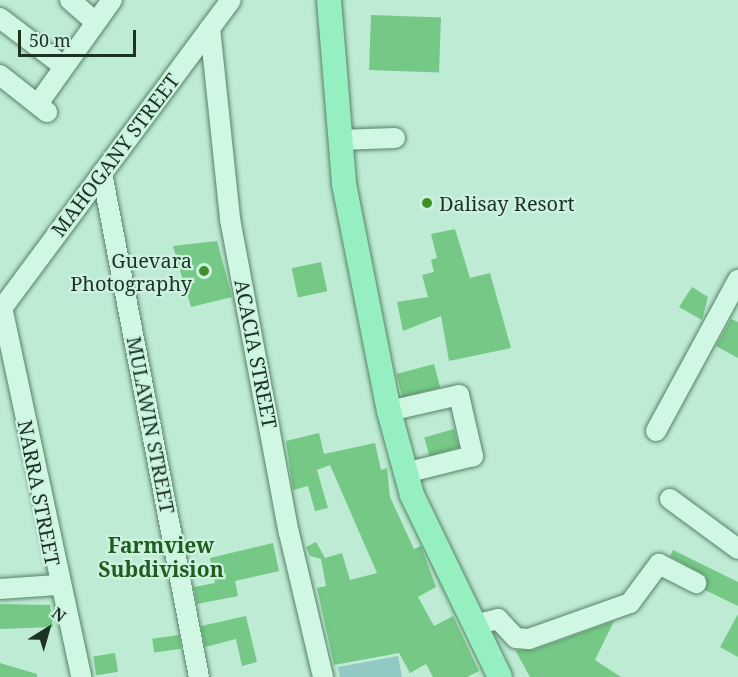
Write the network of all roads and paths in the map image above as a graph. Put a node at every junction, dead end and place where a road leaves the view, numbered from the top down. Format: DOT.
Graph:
graph roads {
  1 [pos="70,0"];
  2 [pos="112,0"];
  3 [pos="231,0"];
  4 [pos="329,0"];
  5 [pos="0,18"];
  6 [pos="95,22"];
  7 [pos="210,28"];
  8 [pos="62,66"];
  9 [pos="0,75"];
  10 [pos="395,138"];
  11 [pos="339,140"];
  12 [pos="102,173"];
  13 [pos="738,280"];
  14 [pos="1,309"];
  15 [pos="389,411"];
  16 [pos="656,431"];
  17 [pos="405,473"];
  18 [pos="670,499"];
  19 [pos="738,549"];
  20 [pos="696,583"];
  21 [pos="57,585"];
  22 [pos="0,589"];
  23 [pos="474,624"];
  24 [pos="81,677"];
  25 [pos="199,677"];
  26 [pos="323,677"];
  27 [pos="500,677"];
  1 -- 6 [label="street"];
  2 -- 6 [label="street"];
  3 -- 7 [label="street, MAHOGANY STREET"];
  4 -- 11 [label="main road"];
  5 -- 8 [label="street"];
  6 -- 8 [label="street"];
  7 -- 12 [label="street, MAHOGANY STREET"];
  7 -- 26 [label="street, ACACIA STREET"];
  8 -- 9 [label="street"];
  10 -- 11 [label="street"];
  11 -- 15 [label="main road"];
  12 -- 14 [label="street, MAHOGANY STREET"];
  12 -- 25 [label="street, MULAWIN STREET"];
  13 -- 16 [label="street"];
  14 -- 21 [label="street, NARRA STREET"];
  15 -- 17 [label="main road"];
  15 -- 17 [label="street"];
  17 -- 23 [label="main road"];
  18 -- 19 [label="street"];
  20 -- 23 [label="street"];
  21 -- 22 [label="street"];
  21 -- 24 [label="street, NARRA STREET"];
  23 -- 27 [label="main road"];
}
